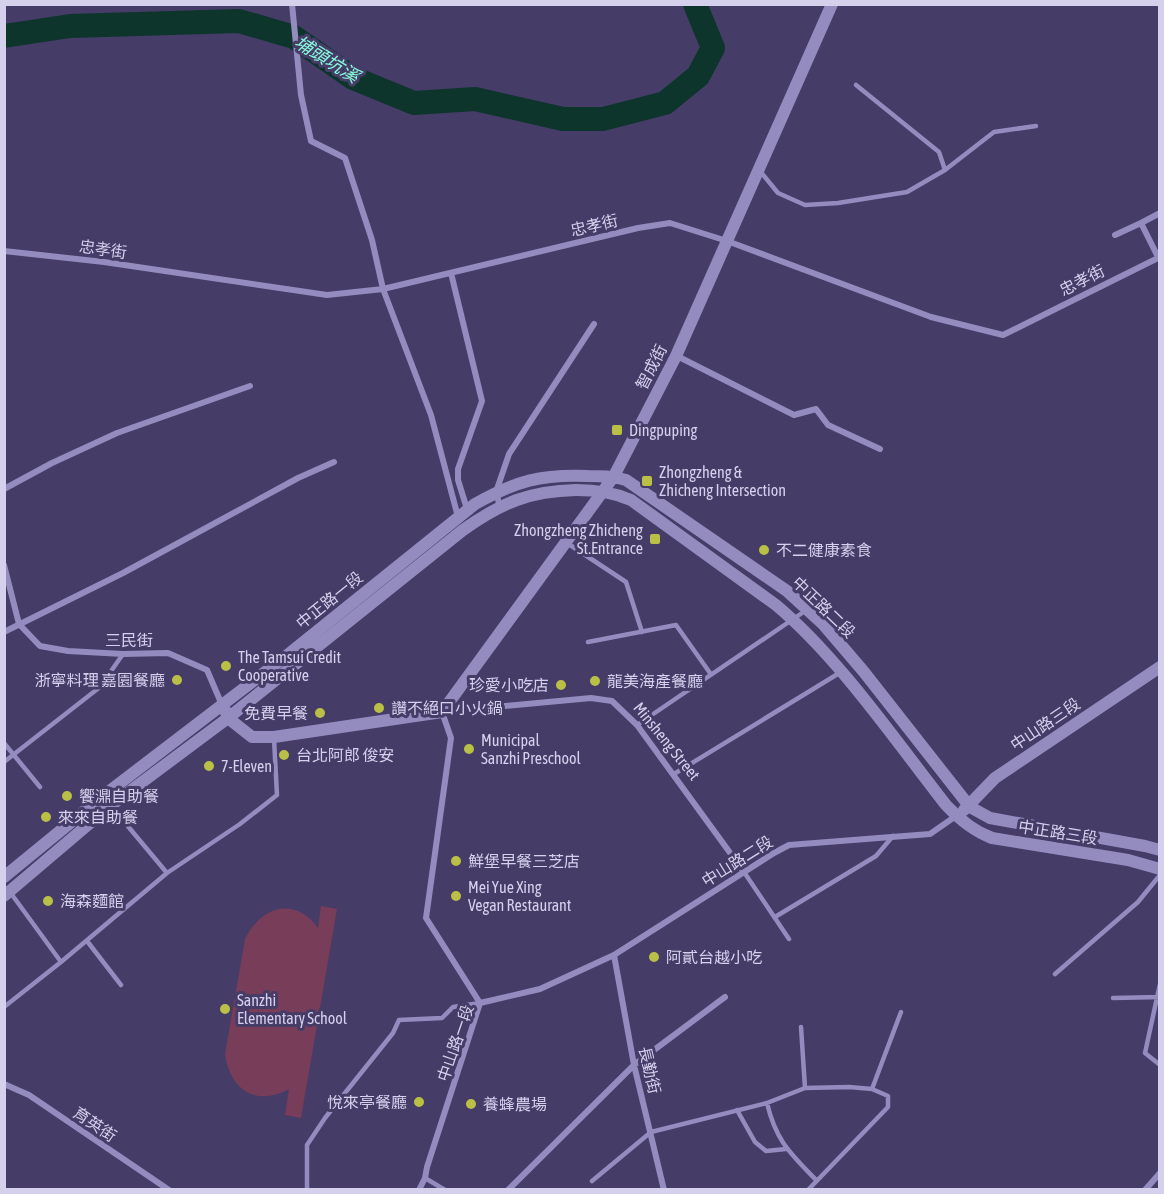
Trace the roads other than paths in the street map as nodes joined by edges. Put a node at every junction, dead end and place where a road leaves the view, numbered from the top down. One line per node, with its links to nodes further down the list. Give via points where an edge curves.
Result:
1 (291, 4): 14 (street, via 301,95 311,141 345,158 372,240)
2 (832, 4): 5 (main road, 智成街)
3 (856, 85): 6 (lane, via 939,152)
4 (1036, 126): 6 (lane, via 994,132)
5 (759, 169): 6 (lane, via 778,193 805,205 907,192); 10 (main road, 智成街)
6 (945, 170)
7 (1160, 213): 8 (street)
8 (1141, 223): 9 (street); 12 (street)
9 (1115, 235)
10 (727, 240): 12 (street, 忠孝街, via 931,317 1003,335); 13 (street, 忠孝街, via 670,223); 16 (main road, 智成街)
11 (4, 251): 14 (street, 忠孝街, via 327,295)
12 (1159, 257)
13 (451, 273): 14 (street, 忠孝街); 25 (street, via 482,401 458,469)
14 (383, 289): 25 (street)
15 (594, 324): 22 (street, via 509,454)
16 (676, 356): 18 (street, via 794,415 816,409 828,425); 20 (main road, 智成街)
17 (250, 386): 21 (street, via 117,433)
18 (880, 449)
19 (334, 462): 30 (street)
20 (614, 477): 22 (main road, 中正路一段, via 549,476); 23 (main road, 智成街); 28 (main road, 中正路二段, via 645,492 787,591)
21 (4, 489)
22 (496, 492): 24 (street); 25 (main road, 中正路一段)
23 (604, 492): 24 (main road, 中正路一段, via 546,492); 26 (main road, 智成街); 29 (main road, 中正路二段, via 631,500)
24 (500, 507): 40 (main road, 中正路一段, via 463,530)
25 (463, 513): 38 (main road, 中正路一段)
26 (567, 542): 32 (lane, via 627,582); 39 (main road, 智成街)
27 (4, 565): 30 (street)
28 (807, 610): 29 (lane); 49 (main road, 中正路二段, via 864,672)
29 (793, 620): 36 (main road, 中正路二段); 37 (lane)
30 (20, 624): 31 (street); 34 (street, 三民街, via 40,646)
31 (4, 632)
32 (642, 632): 33 (lane); 37 (lane, via 676,625)
33 (588, 642)
34 (123, 654): 38 (street, 三民街, via 168,653 207,670); 44 (lane, via 100,687)
35 (1160, 667): 49 (main road, 中山路三段, via 995,778)
36 (841, 672): 46 (lane); 50 (main road, 中正路二段)
37 (710, 673): 41 (lane)
38 (222, 705): 40 (main road, Minsheng Street); 57 (main road, 中正路一段)
39 (442, 712): 41 (street, Minsheng Street, via 591,699 612,701); 42 (main road, Minsheng Street); 70 (street, via 451,738 426,918)
40 (228, 718): 42 (main road, Minsheng Street, via 252,737); 48 (main road, 中正路一段)
41 (637, 725): 46 (street, Minsheng Street)
42 (274, 737): 55 (lane, via 277,795)
43 (4, 743): 44 (lane)
44 (14, 754): 45 (lane); 47 (lane)
45 (4, 762)
46 (674, 774): 54 (street, Minsheng Street)
47 (40, 787)
48 (110, 806): 55 (lane); 58 (main road, 中正路一段)
49 (970, 807): 50 (main road, 中山路三段); 52 (main road, 中正路三段, via 990,818)
50 (956, 816): 51 (street, 中山路二段, via 930,834); 53 (main road, 中正路三段, via 992,838 1128,860)
51 (893, 836): 54 (street, 中山路二段, via 789,845); 59 (lane, via 876,856)
52 (1160, 850)
53 (1160, 869)
54 (744, 872): 59 (lane); 62 (street, 中山路二段)
55 (167, 873): 61 (lane)
56 (1160, 875): 64 (lane, via 1138,902)
57 (4, 877)
58 (7, 894): 63 (lane)
59 (774, 917): 60 (lane)
60 (789, 939)
61 (87, 941): 63 (lane); 66 (lane)
62 (614, 955): 70 (street, 中山路一段, via 540,988); 74 (street, 長勤街)
63 (62, 963): 71 (lane)
64 (1055, 974)
65 (1160, 984): 68 (lane)
66 (121, 985)
67 (725, 997): 74 (street)
68 (1158, 997): 69 (lane); 75 (lane, via 1145,1053)
69 (1113, 998)
70 (480, 1003): 84 (street, 中山路一段); 88 (lane, via 453,1007 442,1018 399,1020 308,1145)
71 (4, 1007)
72 (900, 1012): 78 (lane)
73 (801, 1027): 77 (lane)
74 (634, 1065): 81 (street, 長勤街); 91 (street)
75 (1160, 1065)
76 (4, 1084): 87 (street, 育英街, via 29,1095)
77 (805, 1088): 78 (lane); 79 (lane)
78 (872, 1089): 85 (lane, via 888,1096 888,1107)
79 (767, 1103): 80 (lane); 82 (lane, via 772,1125)
80 (737, 1110): 81 (lane); 82 (lane, via 755,1142 766,1151)
81 (651, 1132): 86 (lane); 92 (street, 長勤街)
82 (786, 1149): 85 (lane)
83 (1160, 1173): 94 (street)
84 (425, 1178): 89 (street, 中山路一段); 90 (lane)
85 (816, 1180): 93 (lane)
86 (592, 1181)
87 (169, 1190)
88 (307, 1190)
89 (419, 1190)
90 (445, 1190)
91 (508, 1190)
92 (664, 1190)
93 (808, 1190)
94 (1145, 1190)

